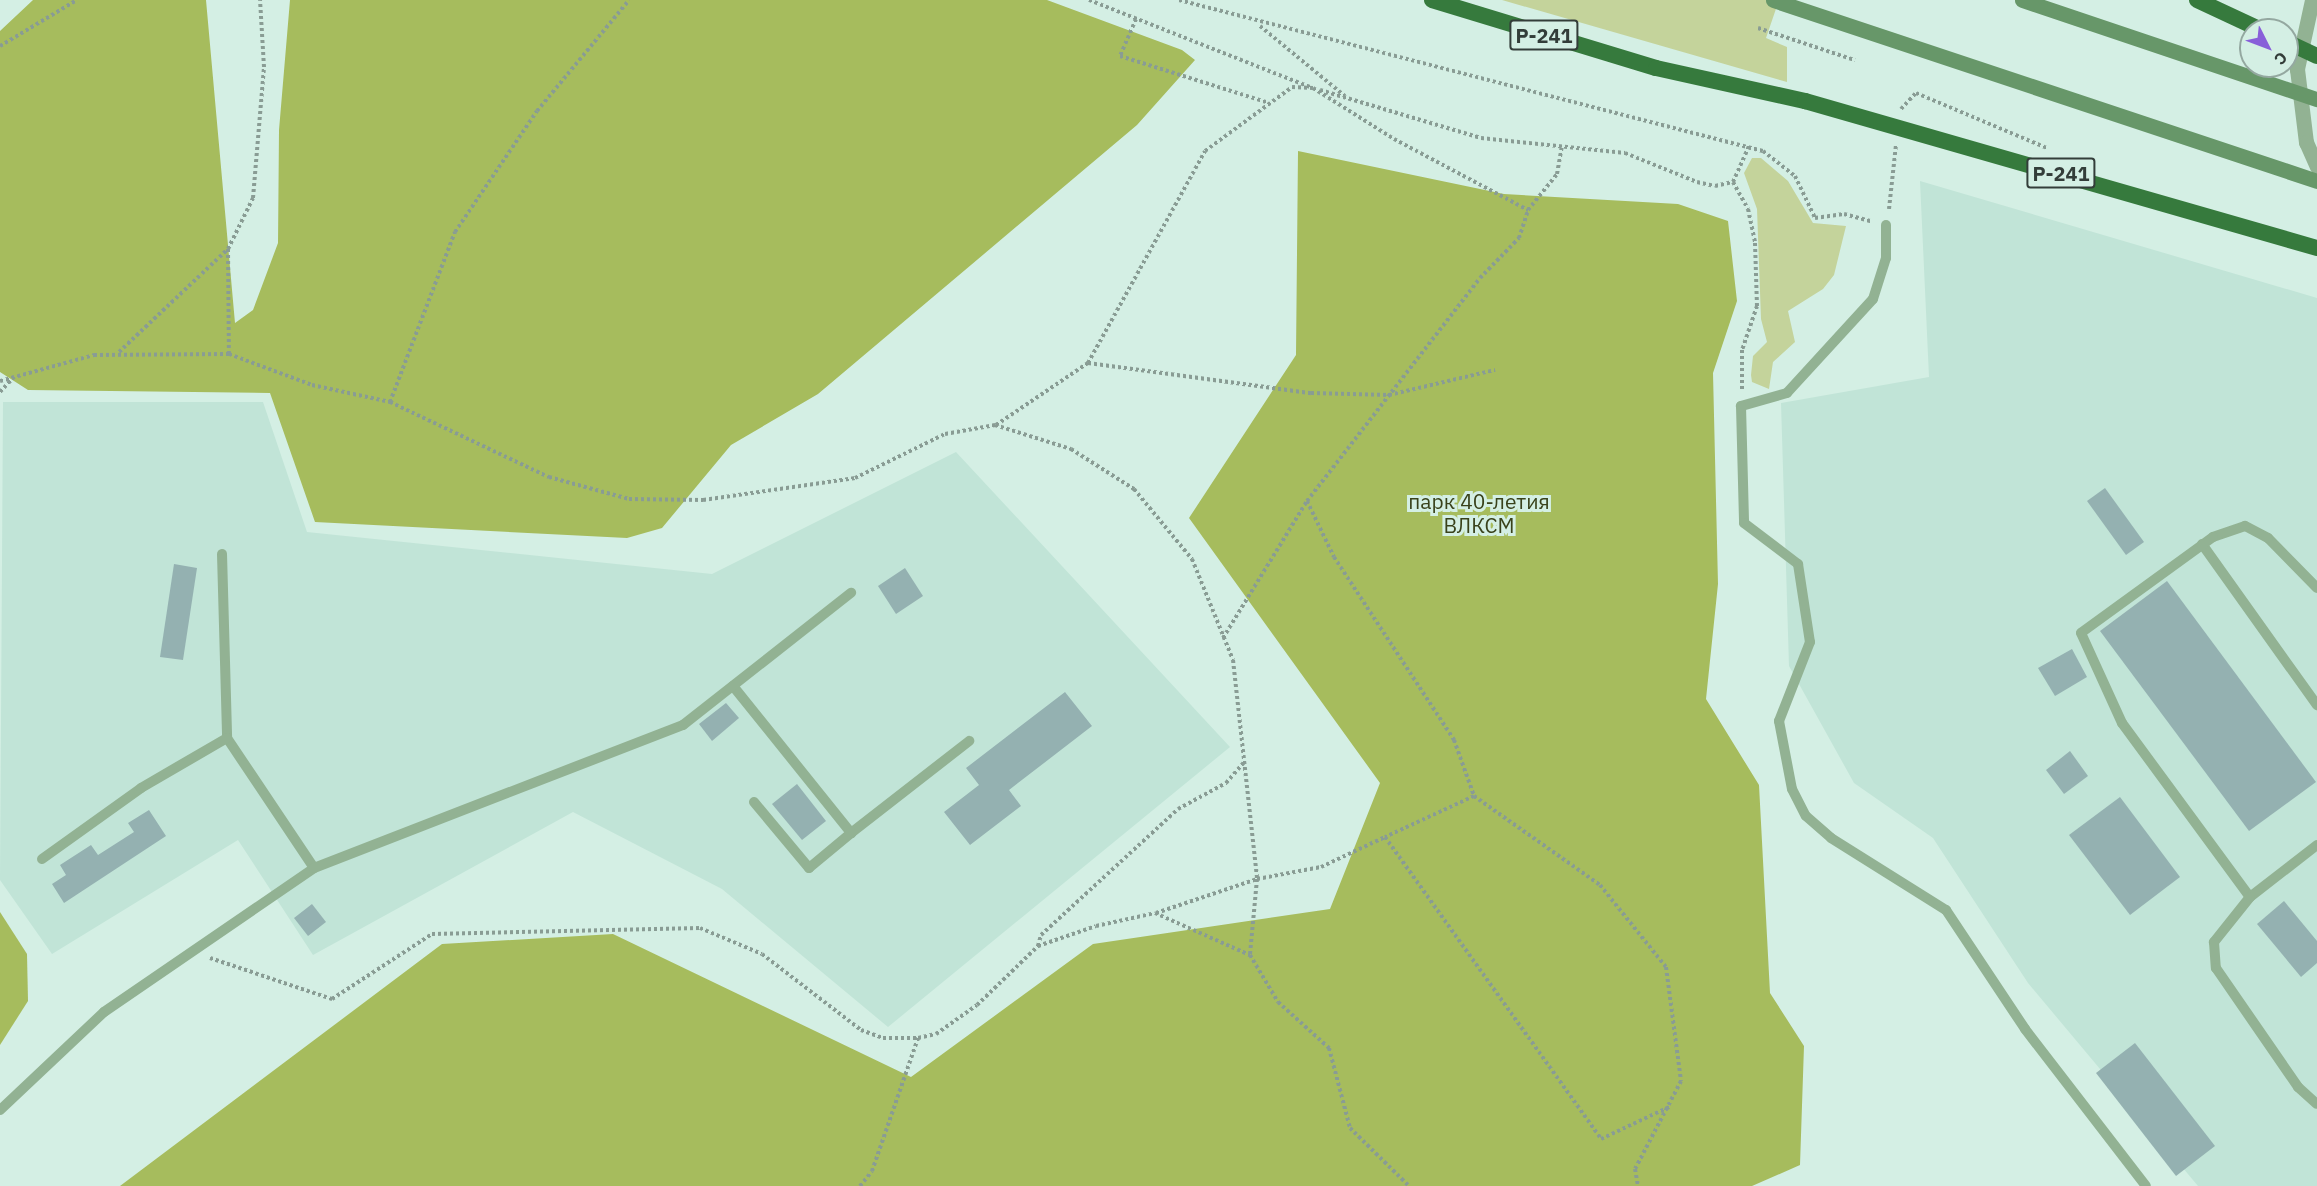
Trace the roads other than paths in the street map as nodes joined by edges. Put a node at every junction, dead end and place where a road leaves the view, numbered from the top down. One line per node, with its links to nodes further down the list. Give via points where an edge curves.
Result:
1 (1432, 0): 14 (highway, Р-241, bridge, via 1656,68 1805,101)
2 (1773, 0): 12 (main road)
3 (2022, 0): 9 (main road, bridge)
4 (2197, 0): 6 (highway)
5 (2312, 0): 10 (street, via 2297,69)
6 (2239, 20)
7 (2299, 48): 8 (highway, bridge)
8 (2317, 56)
9 (2317, 100): 10 (lane)
10 (2300, 107): 11 (street)
11 (2317, 167)
12 (2317, 181)
13 (1886, 225): 31 (lane, via 1886,258 1873,299 1787,393 1741,406 1744,523 1797,564 1809,642 1779,721 1792,789 1806,816 1831,838 1946,910 2025,1029)
14 (2317, 248)
15 (2202, 544): 17 (lane, via 2245,526 2268,538); 20 (lane); 28 (lane, via 2081,633 2122,723)
16 (222, 554): 21 (lane)
17 (2317, 588)
18 (851, 593): 19 (lane)
19 (733, 686): 24 (lane); 27 (lane, via 683,725)
20 (2317, 705)
21 (227, 738): 26 (lane, via 141,788); 27 (lane)
22 (969, 741): 24 (lane)
23 (754, 802): 24 (lane, via 809,868)
24 (851, 833)
25 (2317, 845): 28 (lane)
26 (42, 859)
27 (314, 868): 30 (lane, via 104,1012)
28 (2250, 897): 29 (lane, via 2214,942 2216,968 2298,1087)
29 (2317, 1104)
30 (0, 1110)
31 (2146, 1186)

